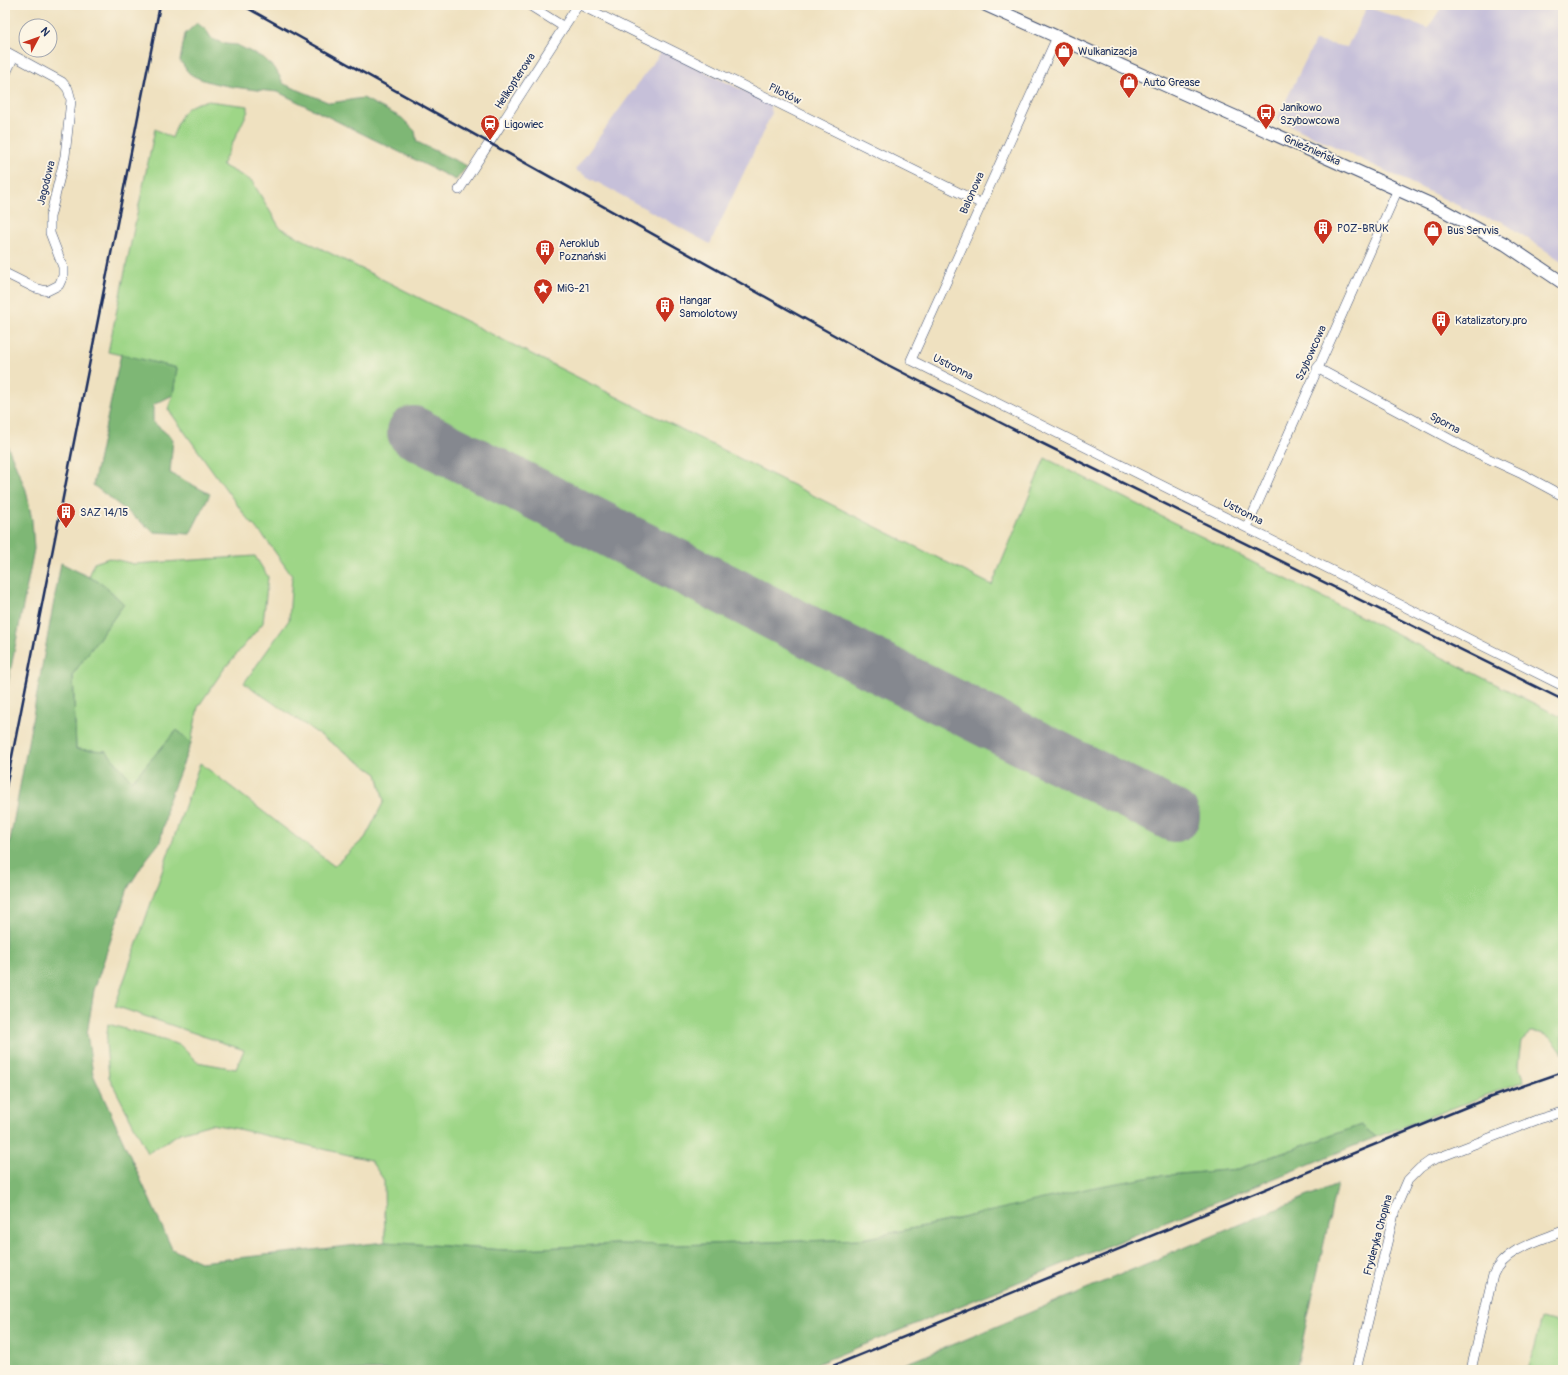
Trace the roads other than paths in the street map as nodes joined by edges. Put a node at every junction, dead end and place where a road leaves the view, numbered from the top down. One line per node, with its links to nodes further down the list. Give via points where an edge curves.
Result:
1 (529, 5): 4 (street)
2 (579, 5): 4 (street, Helikopterowa); 11 (street, Pilotów)
3 (986, 5): 5 (main road, Gnieźnieńska)
4 (564, 27): 10 (street, Helikopterowa)
5 (1057, 37): 9 (main road, Gnieźnieńska); 11 (street, Balonowa)
6 (5, 51): 7 (street, Jagodowa)
7 (14, 56): 8 (street); 12 (street, Jagodowa, via 62,82 68,89 71,100 65,156 50,217 50,233 63,267 63,276 59,285 47,291)
8 (5, 75)
9 (1398, 188): 13 (main road, Gnieźnieńska, via 1473,225); 15 (street, Szybowcowa)
10 (460, 190)
11 (980, 203): 14 (street, Balonowa)
12 (5, 273)
13 (1562, 281)
14 (911, 360): 17 (street, Ustronna)
15 (1317, 368): 16 (street, Sporna, via 1472,451); 17 (street, Szybowcowa)
16 (1563, 496)
17 (1247, 528): 18 (street, Ustronna)
18 (1563, 686)
19 (1563, 1112): 21 (street, Fryderyka Chopina, via 1430,1161 1408,1180 1394,1210)
20 (1563, 1231): 22 (street, via 1533,1242 1497,1265)
21 (1356, 1370)
22 (1471, 1370)

